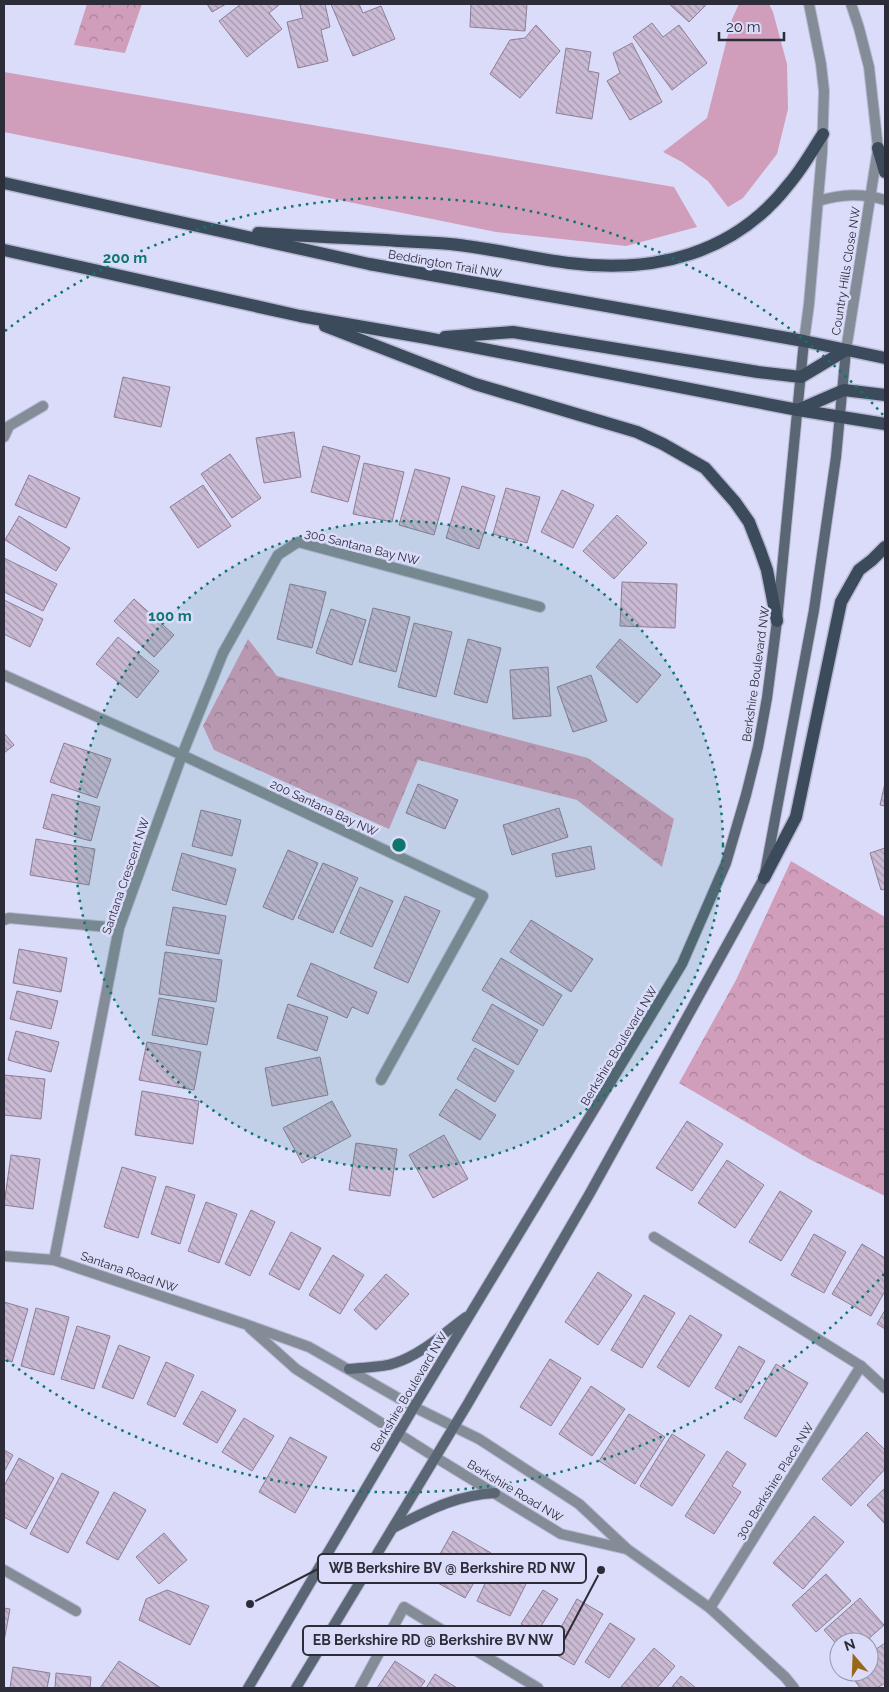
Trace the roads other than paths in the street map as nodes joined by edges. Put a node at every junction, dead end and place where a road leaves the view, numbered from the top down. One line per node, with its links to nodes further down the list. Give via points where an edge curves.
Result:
1 (809, 4): 3 (street, via 824,91)
2 (851, 4): 4 (street, Country Hills Close NW, via 869,67)
3 (823, 134): 8 (street); 10 (main road, via 789,185 745,228 710,248 659,262 601,266 450,244)
4 (878, 148): 5 (main road); 7 (street, Country Hills Close NW)
5 (885, 172)
6 (4, 183): 10 (main road, Beddington Trail NW)
7 (870, 196): 8 (street, Country Hills Close NW, via 856,194); 9 (street, Country Hills Close NW); 15 (street, Country Hills Close NW)
8 (818, 200): 14 (street)
9 (885, 200)
10 (220, 231): 14 (main road, Beddington Trail NW, via 369,264)
11 (4, 250): 12 (main road)
12 (300, 316): 13 (main road); 27 (main road, via 475,384 637,432 705,468 749,522 767,570)
13 (427, 338): 17 (main road, via 513,332); 21 (main road)
14 (804, 341): 15 (main road, Beddington Trail NW); 17 (main road, Berkshire Boulevard NW)
15 (846, 350): 16 (main road, Beddington Trail NW); 17 (main road); 18 (main road)
16 (885, 358)
17 (801, 377): 21 (main road, Berkshire Boulevard NW)
18 (844, 390): 19 (main road); 21 (main road); 22 (main road)
19 (885, 395)
20 (43, 406): 24 (street, via 9,426)
21 (798, 410): 22 (main road); 27 (main road, Berkshire Boulevard NW)
22 (841, 416): 23 (main road); 30 (main road, via 814,610)
23 (885, 424)
24 (4, 437)
25 (885, 547): 30 (main road, via 859,570 841,602 796,818)
26 (540, 606): 29 (street, 300 Santana Bay NW, via 298,542 278,554 224,653)
27 (777, 621): 37 (main road, Berkshire Boulevard NW, via 767,698 746,795 726,863 682,964)
28 (4, 675): 29 (street)
29 (182, 755): 32 (street, Santana Crescent NW); 33 (street, 200 Santana Bay NW, via 483,896)
30 (764, 878): 43 (main road, via 590,1193)
31 (4, 920): 32 (street)
32 (119, 928): 36 (street, Santana Crescent NW)
33 (381, 1080)
34 (654, 1238): 39 (street)
35 (4, 1256): 36 (street, Santana Road NW)
36 (54, 1260): 38 (street, Santana Road NW)
37 (471, 1313): 40 (main road, via 426,1347 396,1363); 42 (main road, Berkshire Boulevard NW)
38 (245, 1324): 40 (street, Santana Road NW, via 309,1347); 44 (street, Santana Road NW, via 296,1370)
39 (861, 1366): 41 (street); 50 (street, 300 Berkshire Place NW)
40 (349, 1369): 42 (street, Santana Road NW)
41 (885, 1388)
42 (414, 1407): 43 (street, Berkshire Road NW); 44 (main road, Berkshire Boulevard NW)
43 (454, 1426): 45 (main road); 48 (street, Berkshire Road NW, via 578,1504)
44 (399, 1435): 45 (street, Berkshire Road NW); 52 (main road, Berkshire Boulevard NW)
45 (435, 1457): 46 (street, Berkshire Road NW); 47 (main road)
46 (495, 1493): 47 (main road, via 476,1494 441,1504); 48 (street, Berkshire Road NW, via 561,1534)
47 (392, 1528): 53 (main road)
48 (627, 1549): 50 (street, Berkshire Road NW)
49 (4, 1570): 51 (street)
50 (710, 1608): 56 (street, Berkshire Road NW)
51 (76, 1610)
52 (248, 1688)
53 (296, 1688)
54 (360, 1688): 55 (street, via 404,1607)
55 (538, 1688)
56 (794, 1688)

